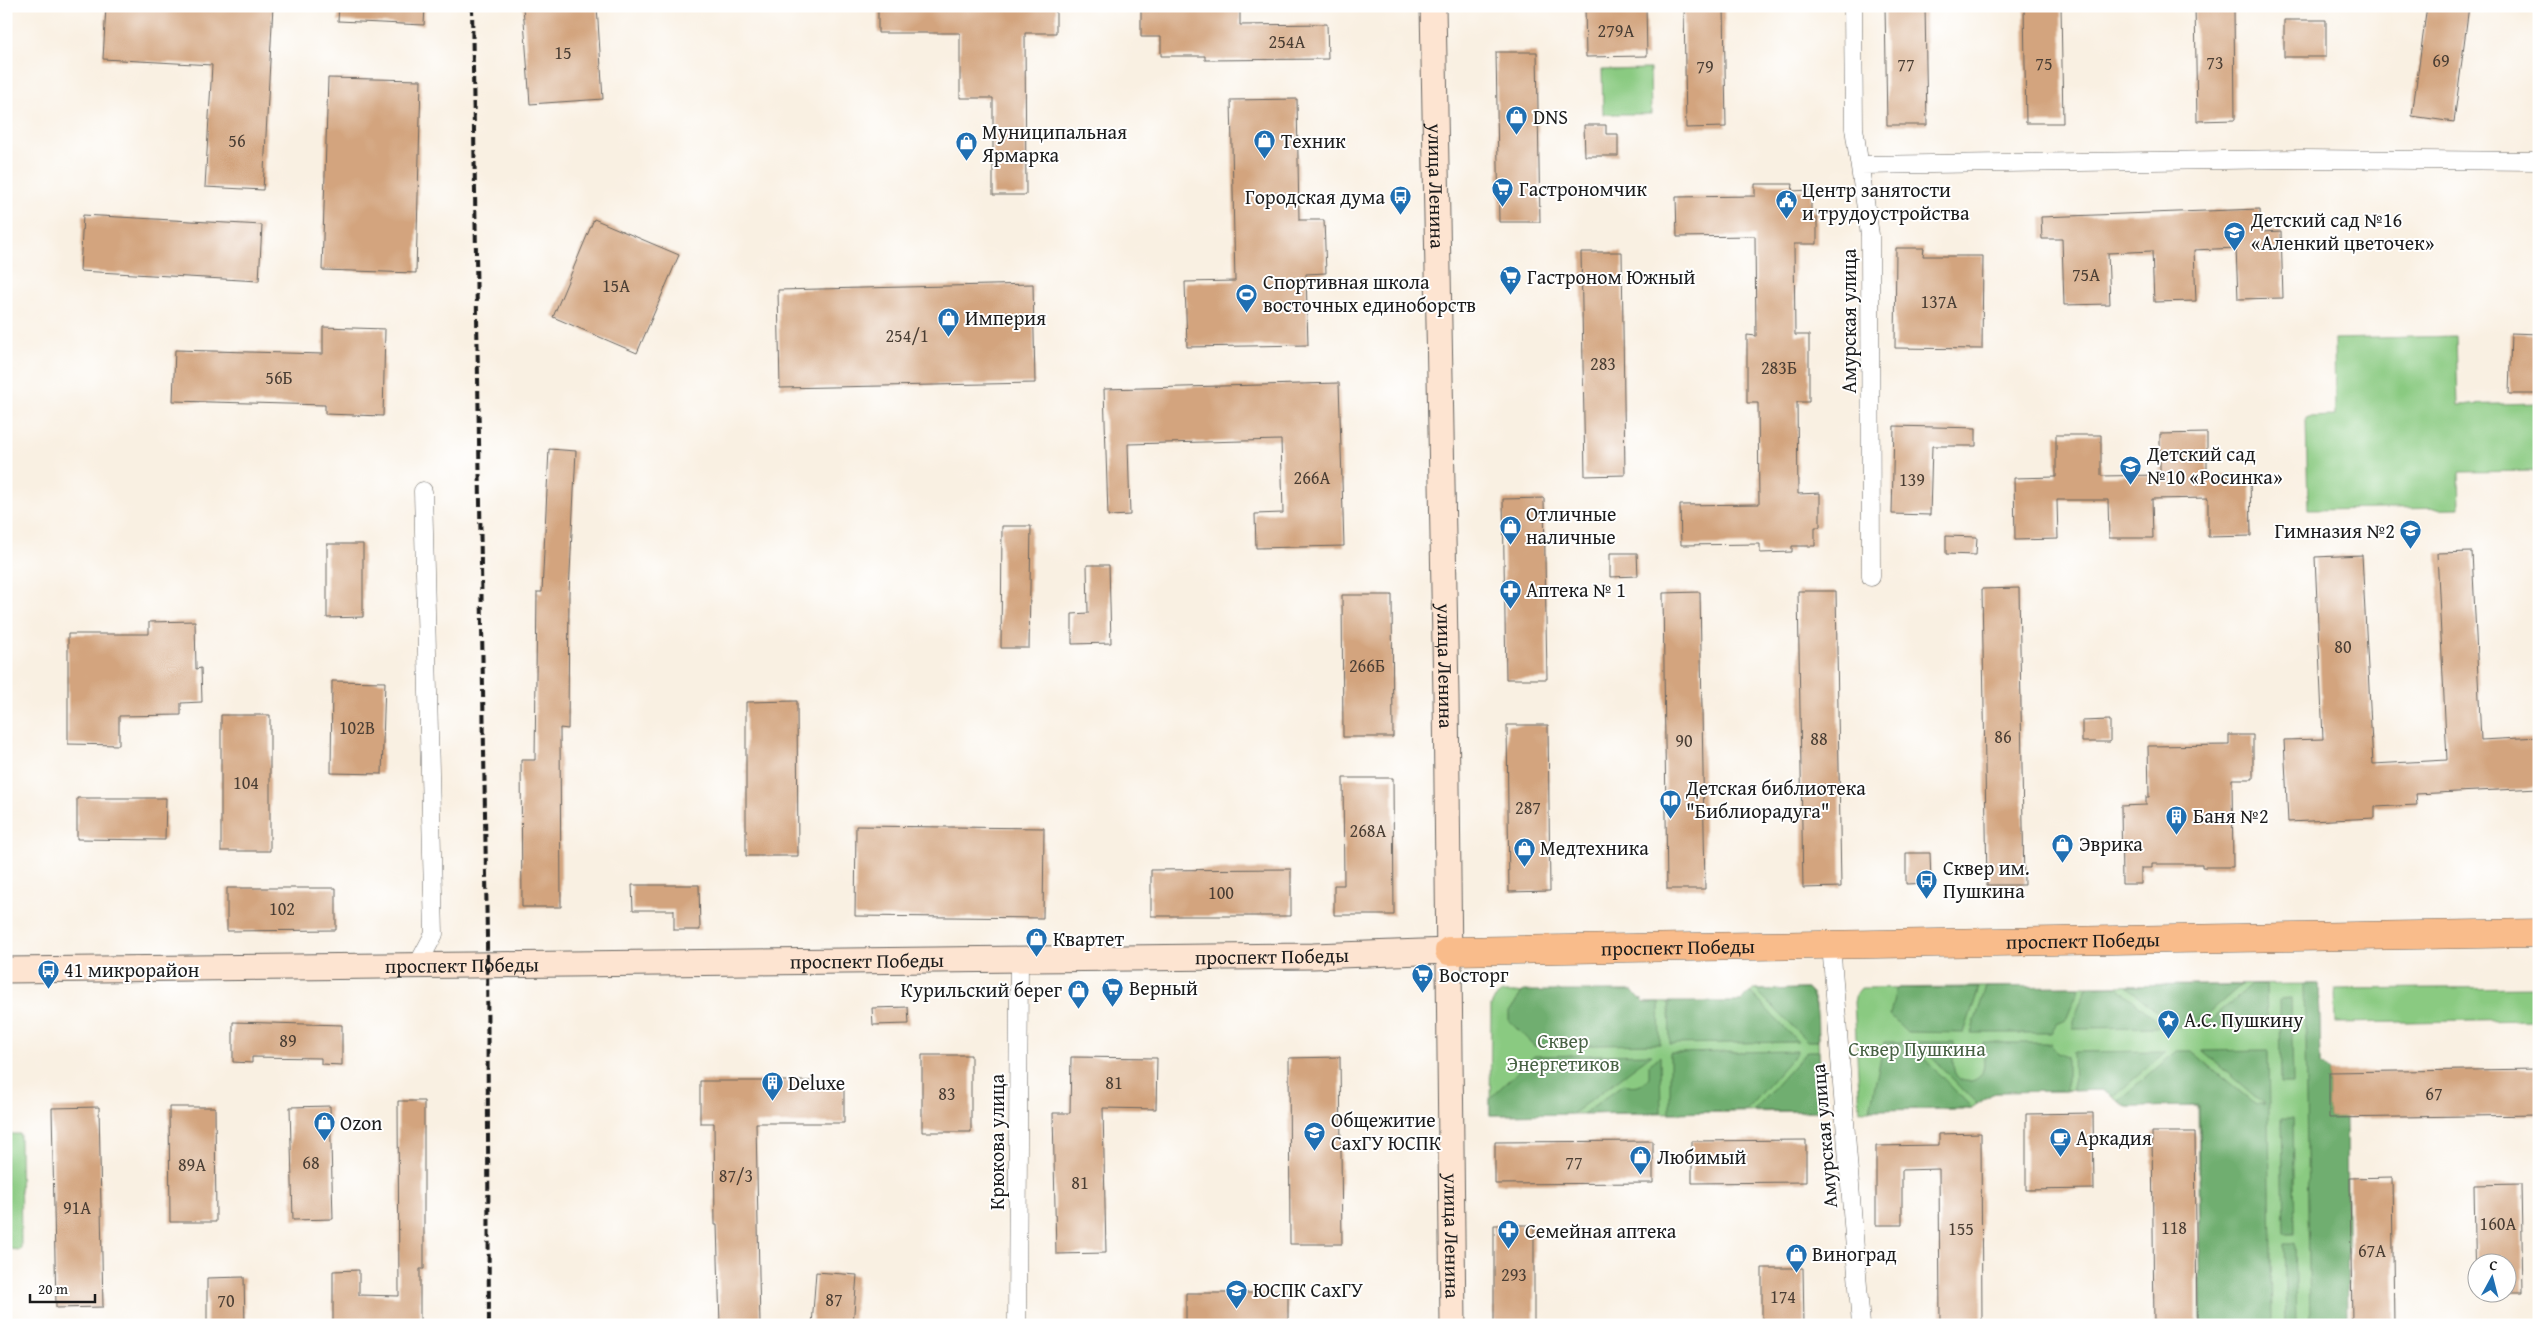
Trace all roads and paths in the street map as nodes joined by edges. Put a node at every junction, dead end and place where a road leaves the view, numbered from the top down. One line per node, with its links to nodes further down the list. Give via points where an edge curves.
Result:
1 (1433, 6): 9 (main road, улица Ленина)
2 (1853, 6): 4 (street, Амурская улица, via 1854,128)
3 (2539, 160): 4 (street, via 2300,159)
4 (1860, 165): 6 (street, Амурская улица, via 1870,236)
5 (422, 491): 11 (street, via 434,934)
6 (1871, 577)
7 (2539, 932): 8 (main road, проспект Победы)
8 (1830, 944): 9 (main road, проспект Победы); 15 (street, Амурская улица)
9 (1449, 951): 10 (main road, проспект Победы); 14 (main road, улица Ленина)
10 (1019, 959): 11 (main road, проспект Победы); 13 (street, Крюкова улица)
11 (417, 966): 12 (main road, проспект Победы)
12 (6, 970)
13 (1017, 1325)
14 (1453, 1325)
15 (1862, 1325)

